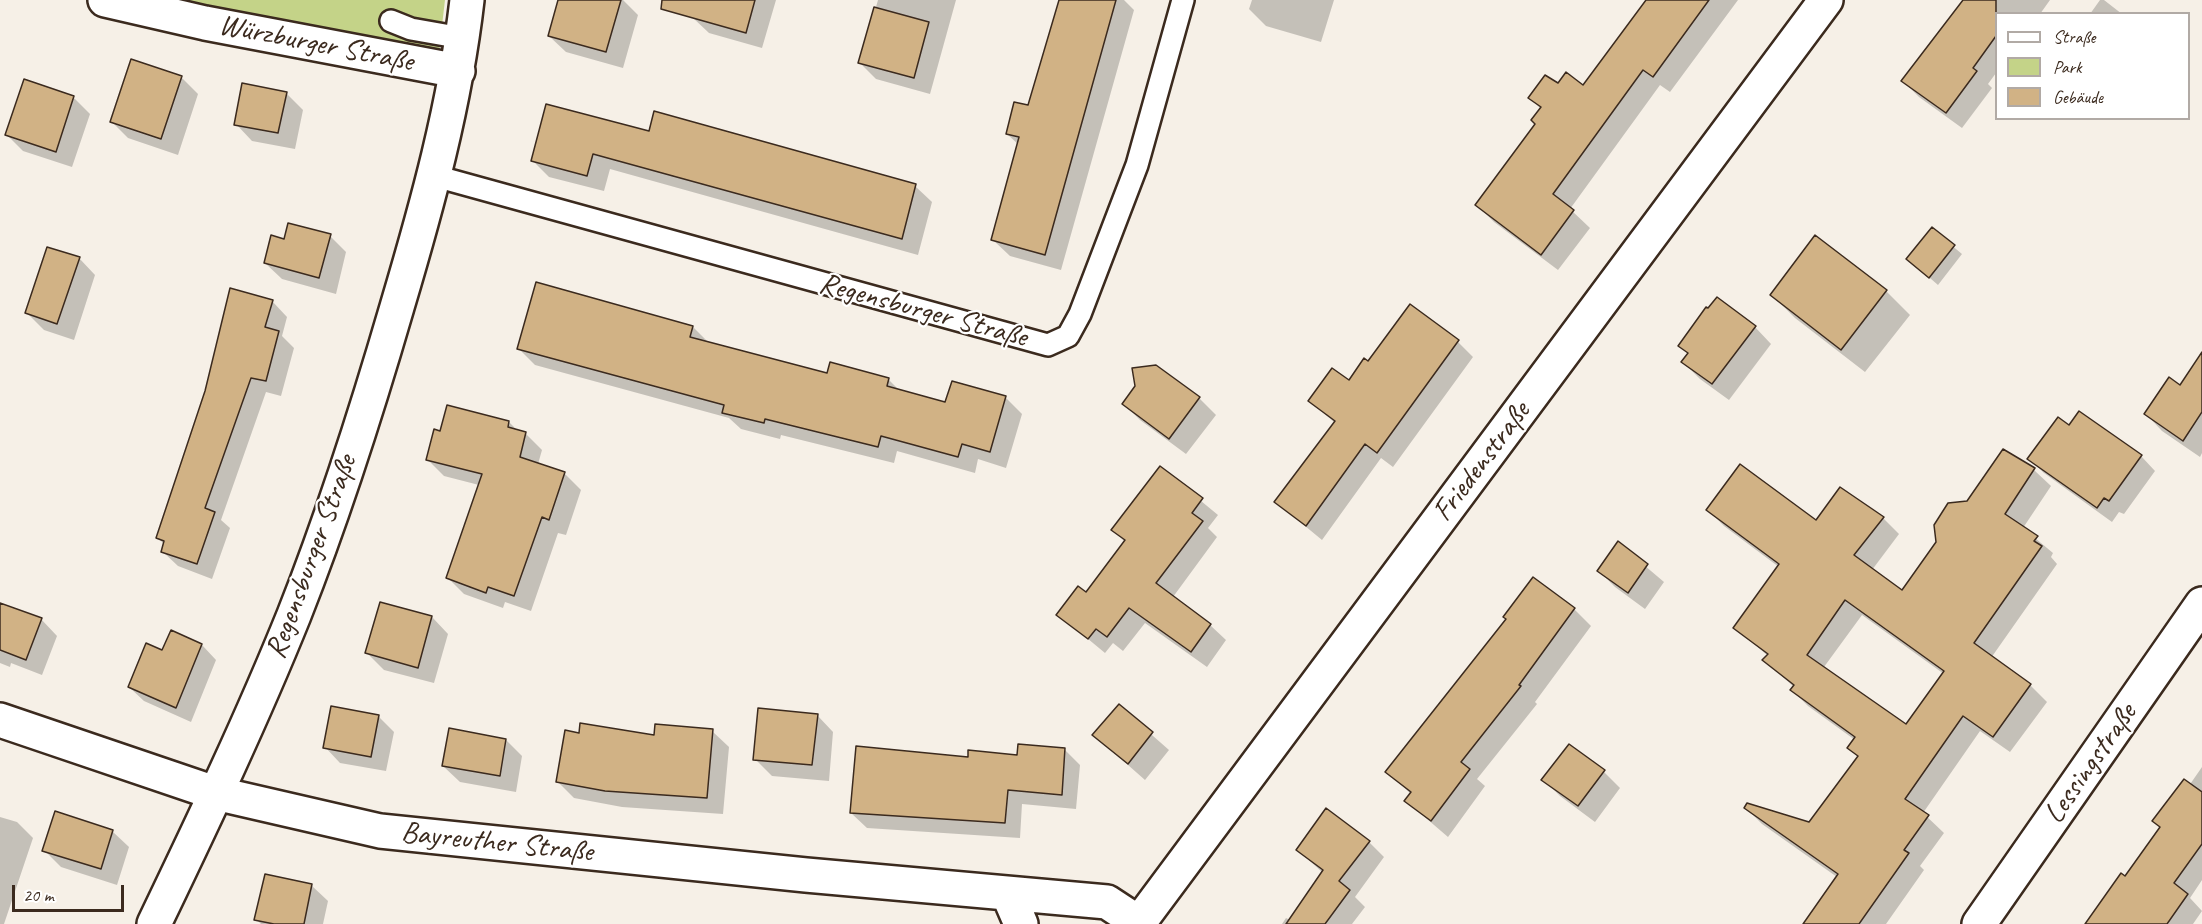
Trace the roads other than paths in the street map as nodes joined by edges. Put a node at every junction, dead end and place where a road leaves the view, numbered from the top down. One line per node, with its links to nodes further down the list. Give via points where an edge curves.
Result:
1 (105, 0): 7 (street, Würzburger Straße)
2 (467, 0): 6 (street, Regensburger Straße)
3 (1183, 0): 8 (lane, Regensburger Straße, via 1137,165 1080,314 1068,336 1048,345)
4 (1826, 0): 15 (street, Friedenstraße)
5 (391, 21): 6 (lane, via 411,29)
6 (462, 38): 7 (street, Regensburger Straße)
7 (458, 71): 8 (street, Regensburger Straße)
8 (435, 176): 11 (street, Regensburger Straße, via 388,340 318,550 265,686)
9 (2202, 604): 16 (street, Lessingstraße)
10 (0, 720): 11 (street, Bayreuther Straße)
11 (216, 793): 12 (street, Bayreuther Straße, via 380,831); 13 (street, Regensburger Straße)
12 (1008, 894): 14 (street); 15 (street, Bayreuther Straße, via 1107,902)
13 (154, 924)
14 (1022, 924)
15 (1138, 924)
16 (1979, 924)

